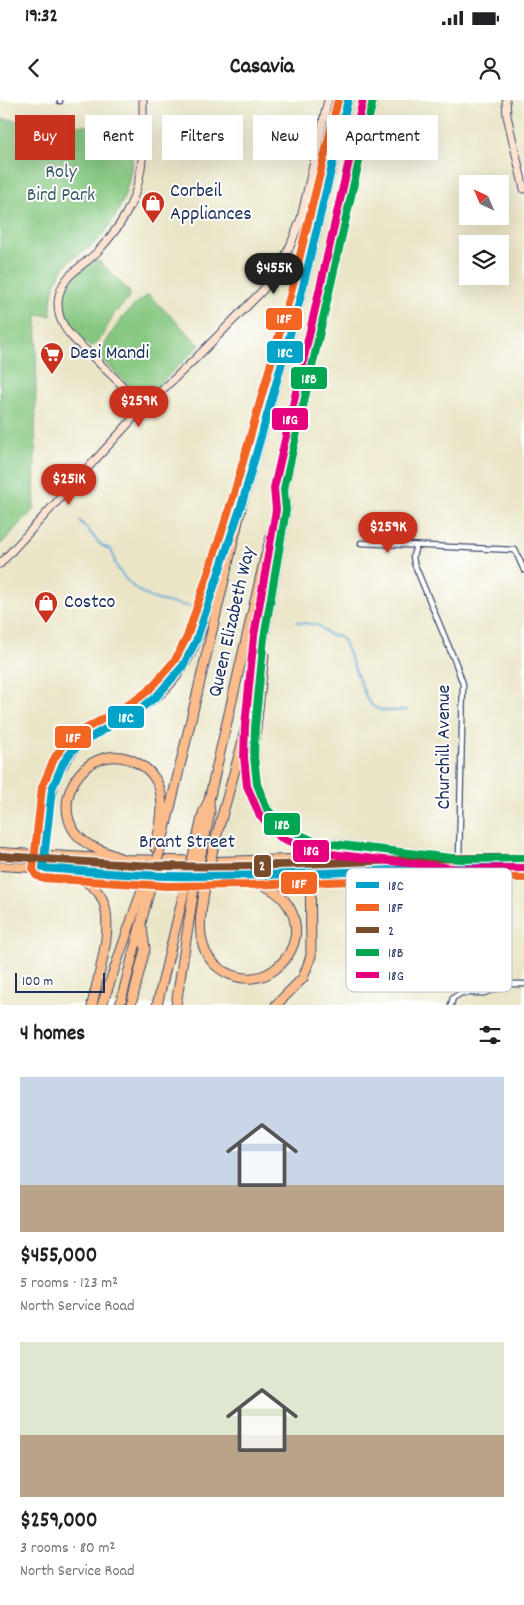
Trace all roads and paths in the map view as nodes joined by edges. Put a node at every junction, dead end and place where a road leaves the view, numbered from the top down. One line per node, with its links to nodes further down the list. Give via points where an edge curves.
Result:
1 (143, 100): 9 (street, via 142,160 132,202 112,235 65,280 58,297 58,310 66,330)
2 (348, 100): 11 (highway, Queen Elizabeth Way, via 300,299)
3 (373, 100): 10 (highway, Queen Elizabeth Way)
4 (506, 100): 6 (street)
5 (328, 101): 9 (street, via 301,218 280,266 264,290)
6 (515, 154): 7 (street); 8 (street)
7 (524, 154)
8 (524, 189)
9 (145, 408): 14 (street)
10 (284, 489): 16 (highway, via 286,510); 34 (highway, Queen Elizabeth Way, bridge, via 209,800 203,813)
11 (243, 500): 17 (highway, Queen Elizabeth Way); 19 (highway, via 196,641 183,666 156,698 86,740 63,763 52,789)
12 (361, 543): 13 (street)
13 (416, 546): 15 (street, via 515,550); 24 (street, Churchill Avenue, via 414,563 462,684)
14 (0, 564)
15 (524, 570)
16 (264, 638): 20 (highway, via 254,765 256,785 269,812 291,832 316,842); 32 (highway, bridge, via 242,744 213,849 201,912 201,933 210,959 229,974 240,978 258,977 274,970 294,945 296,930 290,908 280,895 268,888 252,881)
17 (158, 845): 23 (highway, via 162,810 158,783 131,759 117,757 91,763 73,780 67,798 72,827 91,846); 33 (highway, Queen Elizabeth Way, bridge)
18 (0, 852): 19 (main road, Brant Street)
19 (44, 854): 23 (main road, Brant Street); 26 (highway)
20 (431, 856): 21 (main road, Brant Street); 24 (main road, Brant Street)
21 (310, 858): 23 (main road, Brant Street, via 218,861); 31 (highway)
22 (524, 858): 24 (main road, Brant Street)
23 (123, 859)
24 (459, 863): 27 (main road, Brant Street); 28 (main road, Brant Street)
25 (0, 866): 26 (main road, Brant Street)
26 (43, 868): 29 (main road, Brant Street)
27 (377, 868)
28 (524, 868)
29 (57, 869): 32 (main road, Brant Street, via 159,876); 37 (highway, via 80,878 100,894 106,913 106,935)
30 (346, 870): 31 (main road, Brant Street)
31 (311, 872): 32 (main road, Brant Street); 43 (highway, via 311,956 303,978)
32 (221, 876)
33 (147, 888): 35 (highway, Queen Elizabeth Way); 38 (highway)
34 (189, 888): 41 (highway, Queen Elizabeth Way); 42 (highway)
35 (142, 922): 39 (highway); 40 (highway, Queen Elizabeth Way, via 145,949)
36 (489, 992): 44 (street, via 461,993 453,998)
37 (92, 1005)
38 (102, 1005)
39 (120, 1005)
40 (131, 1005)
41 (157, 1005)
42 (176, 1005)
43 (276, 1005)
44 (451, 1005)

